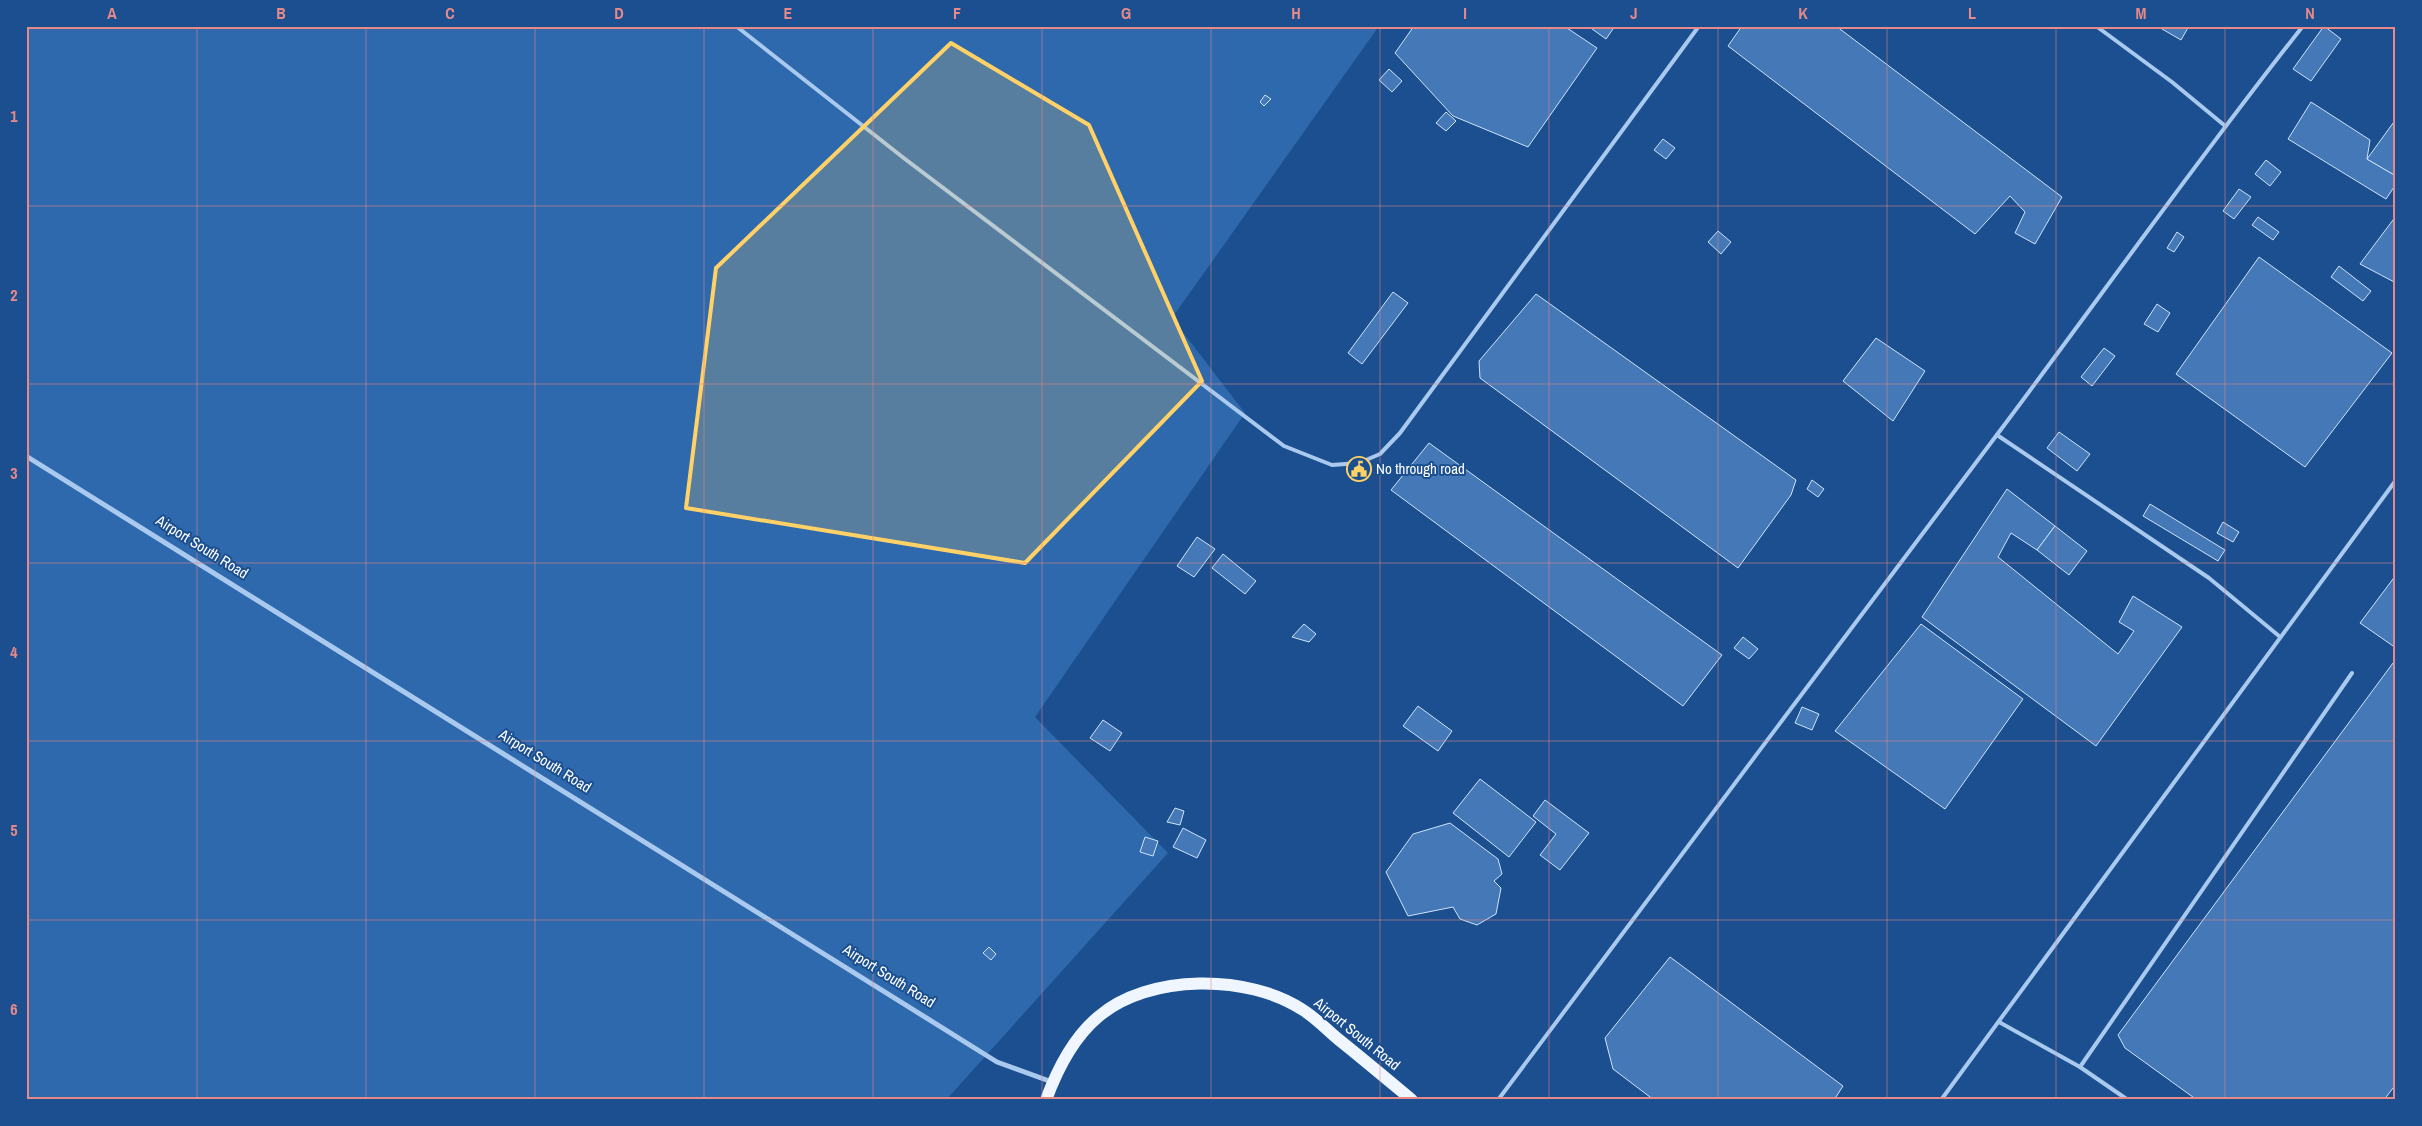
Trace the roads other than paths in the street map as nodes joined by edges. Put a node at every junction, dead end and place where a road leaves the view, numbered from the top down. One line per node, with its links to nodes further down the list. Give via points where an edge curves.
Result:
1 (736, 26): 2 (lane, via 905,159 1284,446 1332,465 1359,463 1380,454 1400,433)
2 (1699, 26)
3 (2096, 26): 5 (lane)
4 (2304, 26): 5 (lane)
5 (2224, 125): 6 (lane)
6 (1997, 435): 9 (lane, via 2209,578); 16 (lane)
7 (26, 456): 13 (street, Airport South Road, via 997,1062)
8 (2396, 480): 9 (lane)
9 (2280, 636): 11 (lane)
10 (2352, 673): 12 (lane)
11 (1998, 1022): 12 (lane); 17 (lane)
12 (2080, 1067): 18 (lane)
13 (1052, 1082): 14 (main road, Airport South Road); 15 (main road, Airport South Road, via 1057,1069 1098,1017 1125,1000 1150,990 1193,983 1235,985 1270,995 1302,1010)
14 (1046, 1100)
15 (1412, 1100)
16 (1498, 1100)
17 (1941, 1100)
18 (2128, 1100)

